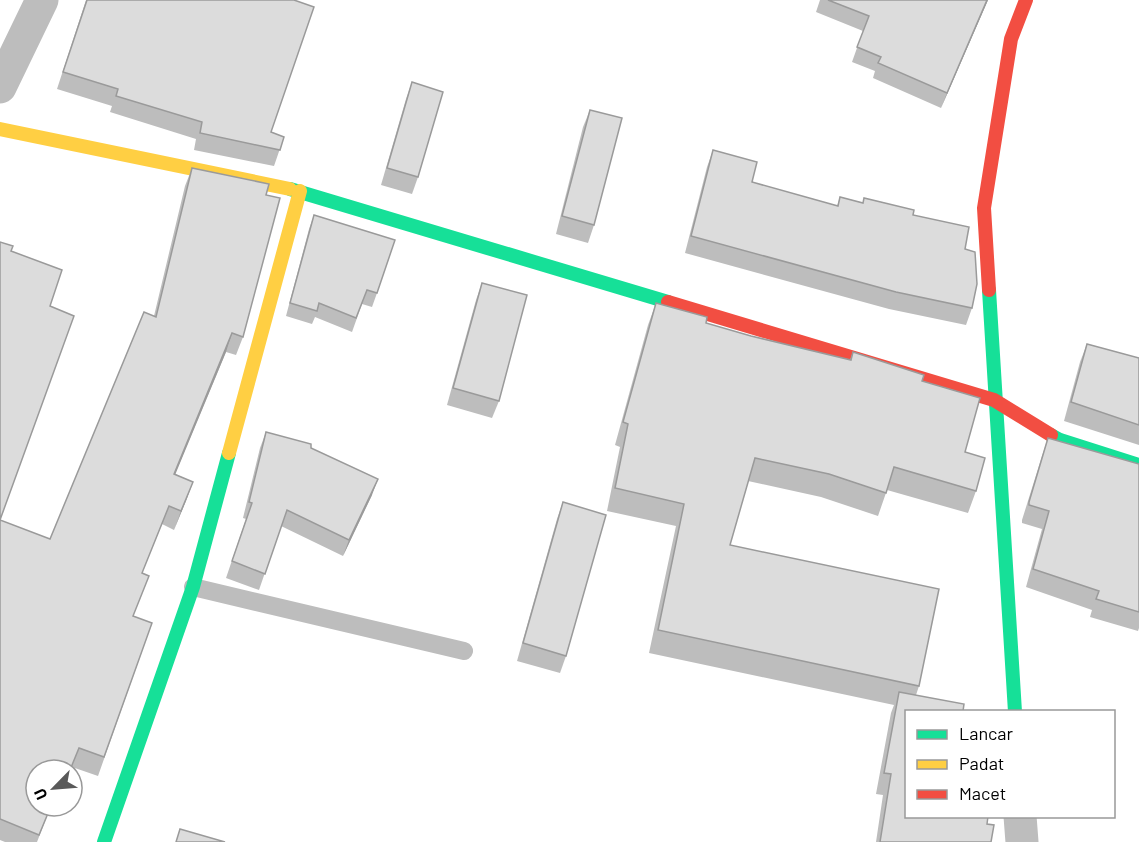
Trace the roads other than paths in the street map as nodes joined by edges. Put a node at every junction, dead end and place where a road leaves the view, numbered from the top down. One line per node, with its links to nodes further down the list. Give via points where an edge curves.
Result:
1 (42, 0): 3 (street)
2 (1026, 0): 6 (street, via 1011,39 984,208)
3 (0, 87)
4 (0, 129): 5 (street)
5 (300, 191): 6 (street); 8 (street)
6 (994, 400): 7 (street, via 1060,440); 10 (street)
7 (1139, 465)
8 (193, 588): 9 (lane); 12 (street)
9 (464, 651)
10 (1015, 710)
11 (1020, 818): 13 (street)
12 (104, 842)
13 (1022, 842)

